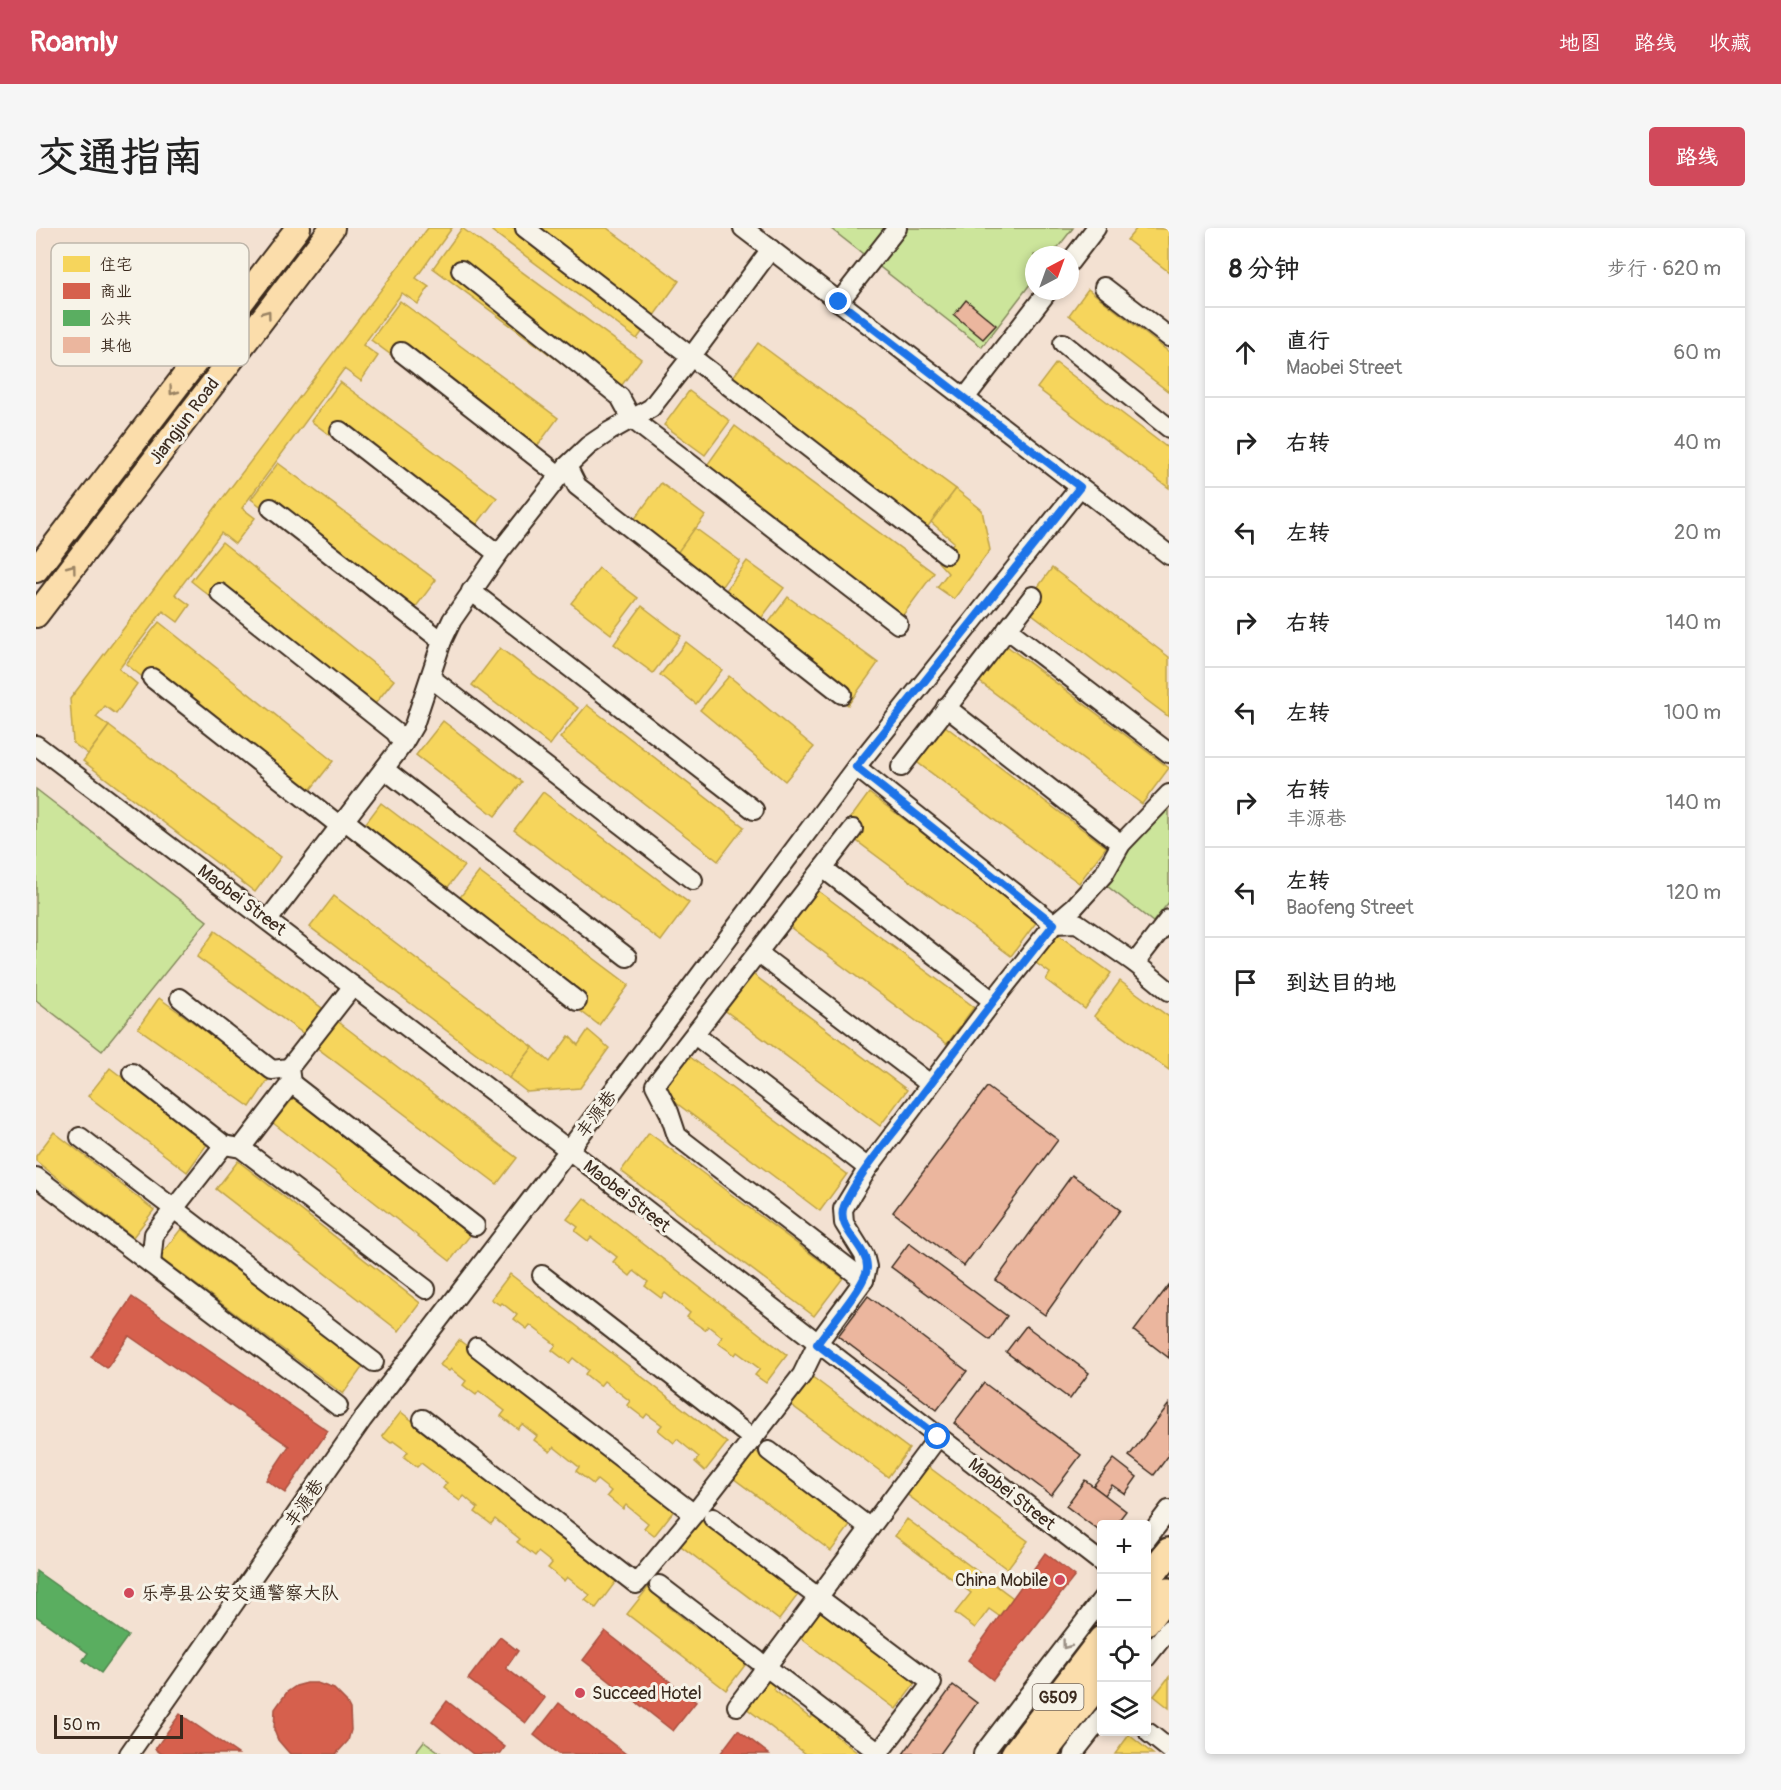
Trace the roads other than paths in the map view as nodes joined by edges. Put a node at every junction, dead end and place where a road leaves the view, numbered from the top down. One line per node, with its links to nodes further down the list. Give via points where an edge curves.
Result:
1 (298, 228): 11 (main road, Jiangjun Road, one-way to 11)
2 (332, 228): 14 (main road, Jiangjun Road, one-way to 2)
3 (525, 228): 18 (street)
4 (743, 228): 7 (street)
5 (897, 228): 13 (street)
6 (1096, 228): 8 (street)
7 (771, 249): 13 (street); 18 (street)
8 (1079, 250)
9 (461, 270): 22 (street, via 620,396)
10 (1104, 287): 15 (street)
11 (249, 292)
12 (1041, 300): 21 (street)
13 (839, 302): 21 (street)
14 (249, 337)
15 (1169, 337)
16 (1063, 343): 23 (street)
17 (401, 352): 25 (street)
18 (691, 357): 22 (street, via 651,408); 29 (street)
19 (192, 366): 31 (main road, Jiangjun Road, one-way to 31)
20 (226, 366): 35 (main road, Jiangjun Road, one-way to 20)
21 (964, 398): 26 (street)
22 (633, 420): 25 (street, via 588,446); 36 (street)
23 (1169, 428)
24 (340, 431): 28 (street)
25 (563, 471): 28 (street); 41 (street)
26 (1080, 487): 30 (street); 46 (street, 丰源巷)
27 (271, 508): 38 (street)
28 (498, 554): 32 (street)
29 (946, 554)
30 (1169, 555)
31 (36, 570)
32 (471, 591): 38 (street); 50 (street)
33 (220, 593): 43 (street, via 395,732)
34 (1033, 596): 37 (street)
35 (36, 615)
36 (898, 624)
37 (1007, 629): 42 (street); 45 (street)
38 (442, 641): 40 (street)
39 (152, 678): 51 (street)
40 (431, 678): 43 (street); 55 (street)
41 (842, 694)
42 (946, 707): 47 (street); 53 (street)
43 (403, 744): 48 (street)
44 (36, 746): 57 (street, Maobei Street)
45 (1169, 753)
46 (856, 767): 58 (street); 73 (street, 丰源巷)
47 (901, 767)
48 (384, 769): 51 (street); 60 (street)
49 (1169, 794): 53 (street)
50 (754, 810)
51 (342, 823): 57 (street); 65 (street)
52 (853, 829): 54 (street)
53 (1121, 844): 58 (street, via 1104,874)
54 (823, 868): 59 (street); 66 (street)
55 (693, 880)
56 (1169, 919): 61 (street)
57 (268, 920): 62 (street, Maobei Street)
58 (1054, 924): 61 (street, via 1077,923); 66 (street)
59 (758, 953): 67 (street); 70 (street)
60 (627, 957)
61 (1134, 963): 63 (street)
62 (353, 986): 69 (street); 73 (street, Maobei Street)
63 (1169, 991)
64 (180, 998): 69 (street, via 272,1070)
65 (577, 1001)
66 (993, 1001): 70 (street)
67 (695, 1035): 74 (street); 80 (street, via 655,1085 676,1136)
68 (132, 1073): 72 (street)
69 (290, 1075): 72 (street); 77 (street)
70 (930, 1084): 74 (street)
71 (80, 1137): 76 (street)
72 (232, 1146): 76 (street); 81 (street)
73 (569, 1150): 82 (street, Maobei Street); 111 (street, 丰源巷, via 362,1420)
74 (868, 1168): 80 (street, via 843,1209 844,1223 864,1255)
75 (36, 1177): 78 (street)
76 (174, 1209): 78 (street, via 154,1234); 84 (street)
77 (475, 1226)
78 (151, 1264): 85 (street)
79 (542, 1275): 88 (street)
80 (864, 1280): 82 (street)
81 (426, 1289)
82 (817, 1344): 87 (street, Maobei Street); 88 (street, via 802,1375)
83 (477, 1347): 91 (street)
84 (374, 1362)
85 (338, 1406)
86 (423, 1419): 91 (street, via 636,1584)
87 (938, 1437): 93 (street); 96 (street, Maobei Street)
88 (753, 1439): 91 (street)
89 (770, 1451): 93 (street)
90 (1169, 1510): 94 (street)
91 (694, 1514)
92 (713, 1518): 99 (street)
93 (870, 1528): 99 (street)
94 (1151, 1533)
95 (1169, 1552): 97 (highway)
96 (1097, 1560)
97 (1151, 1575)
98 (659, 1585): 104 (street)
99 (819, 1596): 104 (street); 110 (street, via 932,1683)
100 (1097, 1604): 112 (street, one-way to 112)
101 (1160, 1610): 102 (street)
102 (1151, 1641)
103 (1097, 1646): 113 (highway, G509)
104 (766, 1667): 106 (street); 110 (street)
105 (1098, 1682): 114 (highway, G509)
106 (737, 1706)
107 (1097, 1722): 115 (street)
108 (1151, 1736): 109 (street)
109 (1169, 1749)
110 (878, 1753)
111 (129, 1754)
112 (983, 1754)
113 (1015, 1754)
114 (1042, 1754)
115 (1073, 1754)

